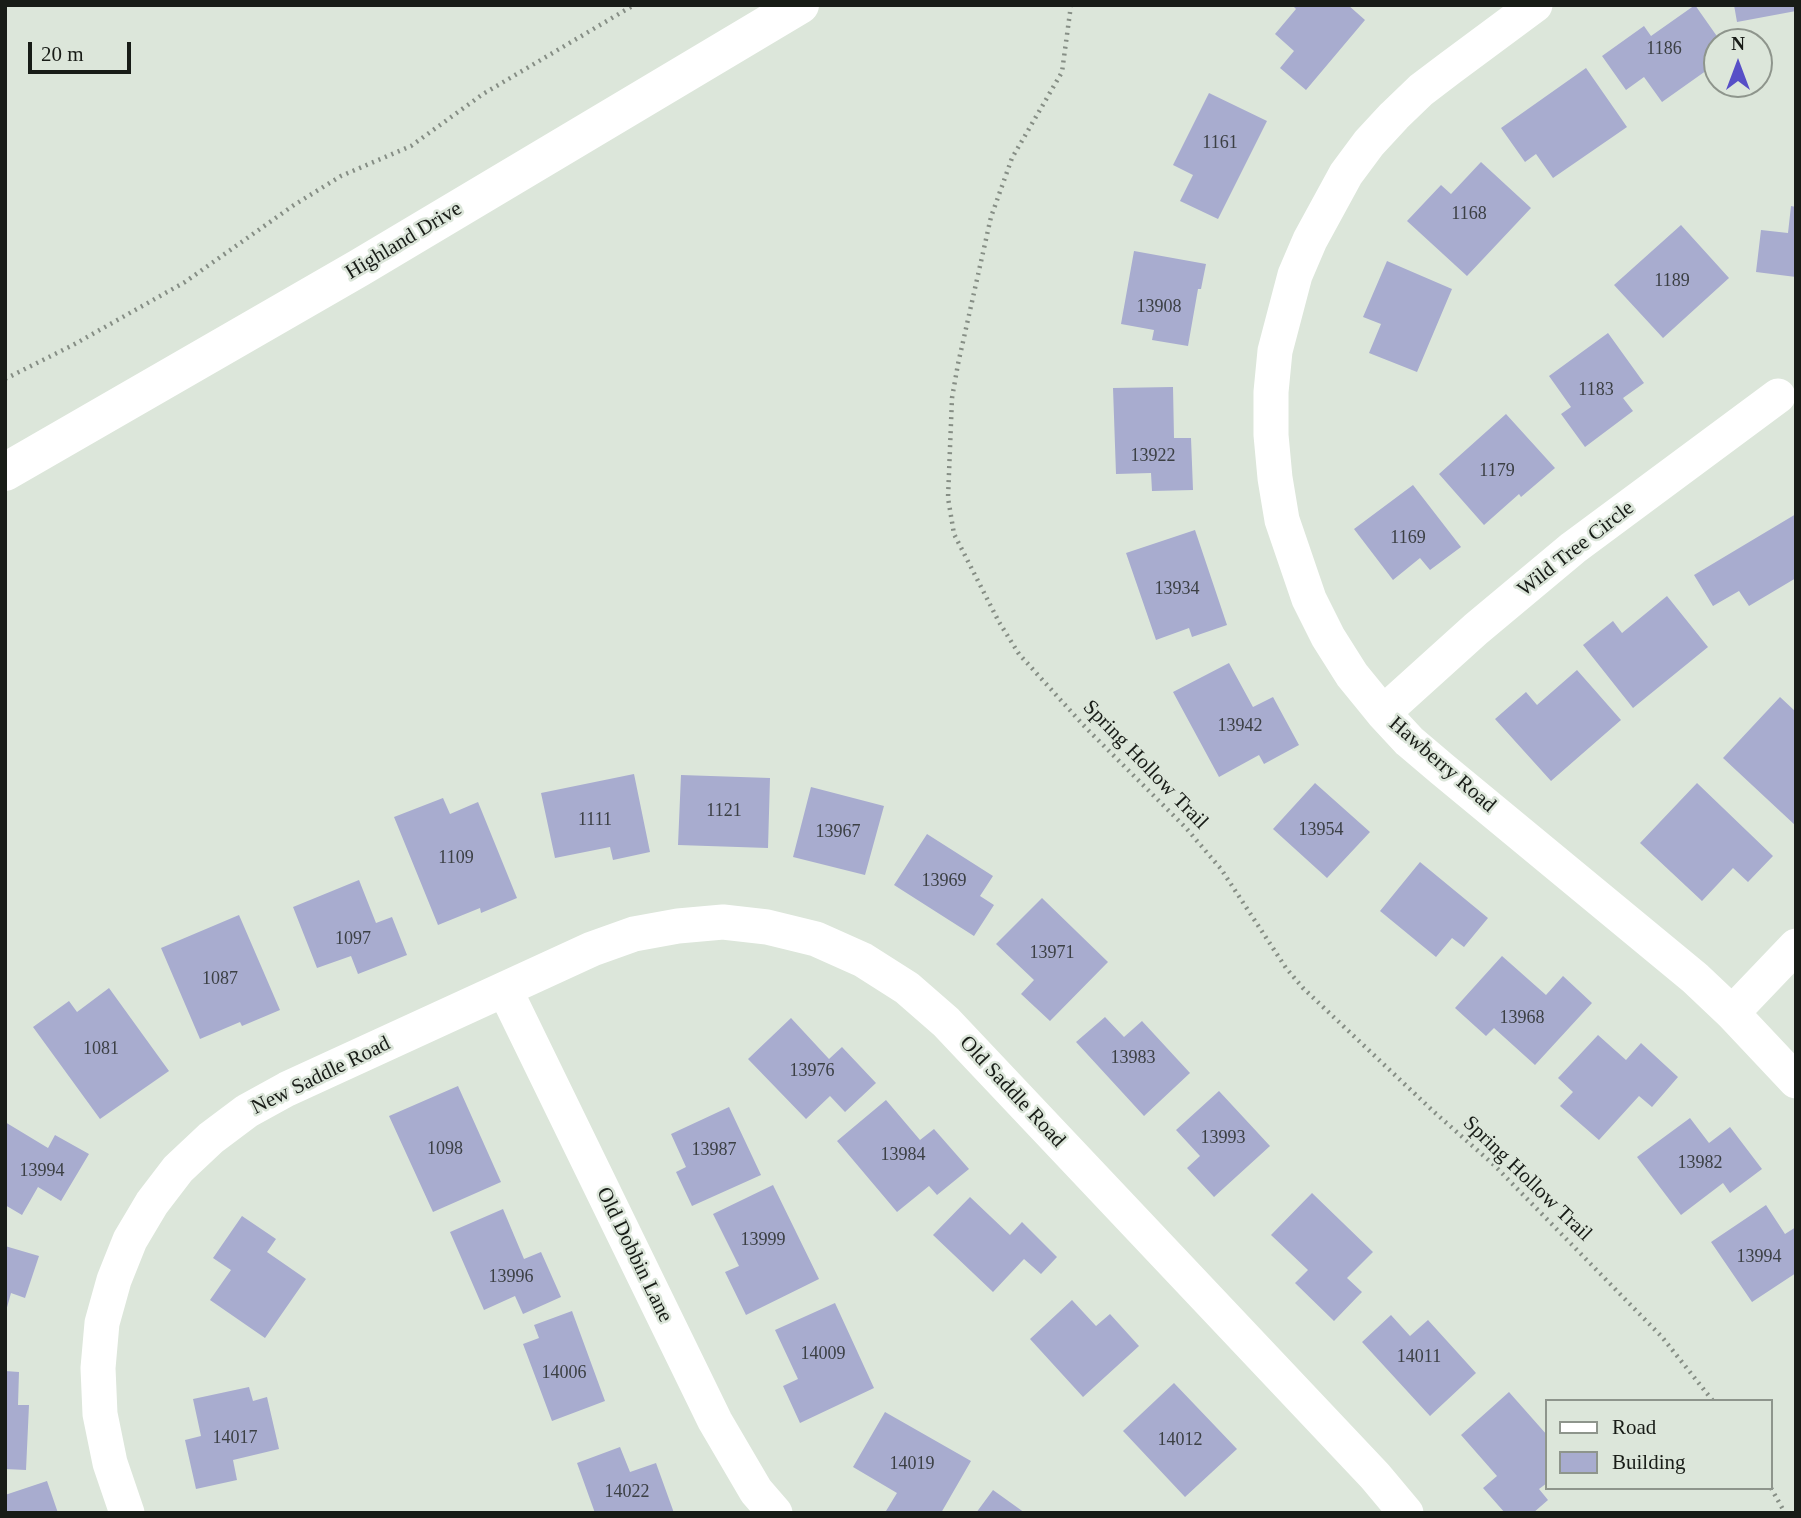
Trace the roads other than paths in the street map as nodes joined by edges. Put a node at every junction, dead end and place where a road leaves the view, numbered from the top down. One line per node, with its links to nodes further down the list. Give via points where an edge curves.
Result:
1 (800, 5): 4 (main road, Highland Drive)
2 (1535, 5): 5 (street, Hawberry Road, via 1421,90 1368,143 1326,207 1295,275 1275,351 1271,392 1275,478 1294,561 1328,637)
3 (1778, 396): 5 (street, Wild Tree Circle, via 1573,548)
4 (5, 472)
5 (1383, 713): 8 (street, Hawberry Road, via 1409,741 1657,945)
6 (1796, 946): 8 (street)
7 (505, 990): 10 (street, New Saddle Road, via 247,1111 178,1169 152,1203 114,1280 102,1323 98,1368 100,1414 110,1464); 11 (street, Old Dobbin Lane, via 715,1421 756,1491); 12 (street, Old Saddle Road, via 634,934 723,922 816,939 863,960 907,988 946,1023)
8 (1732, 1013): 9 (street, Hawberry Road)
9 (1796, 1081)
10 (127, 1513)
11 (775, 1513)
12 (1406, 1513)

